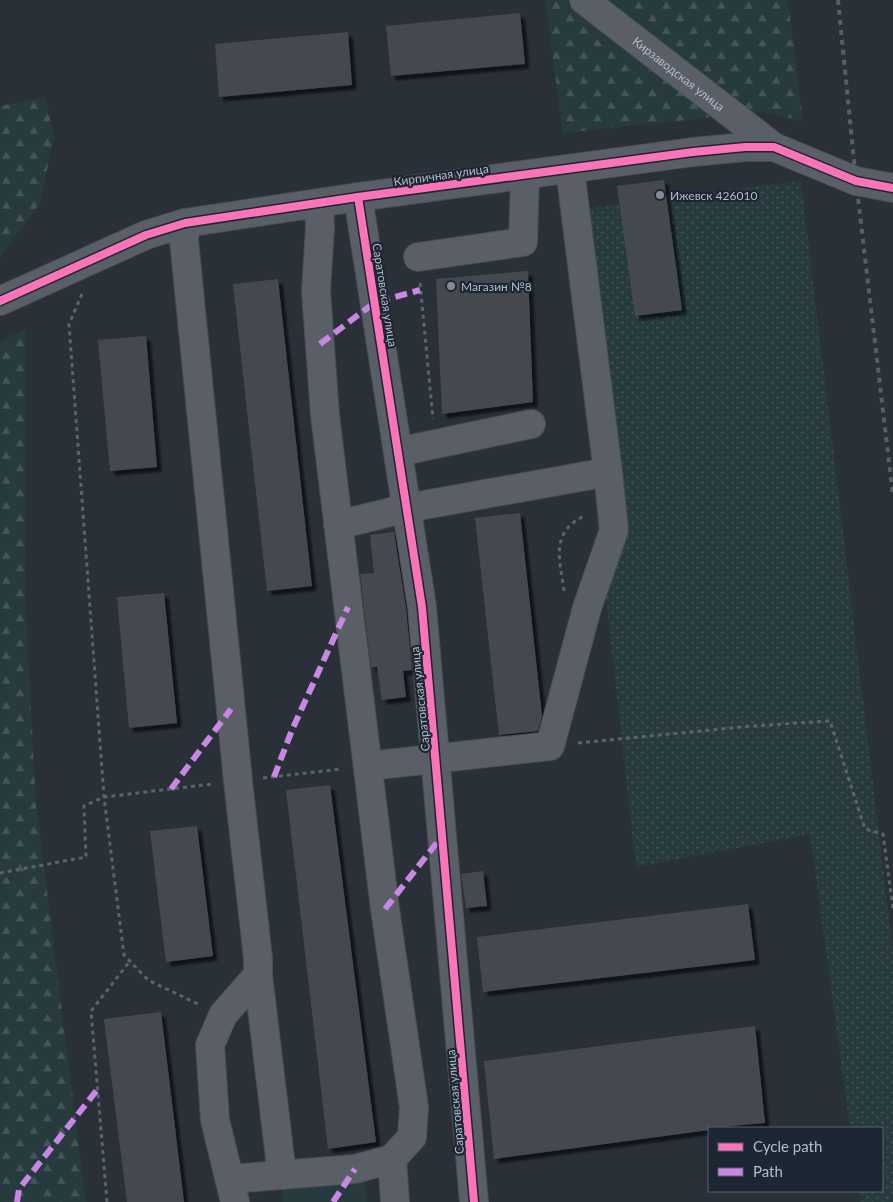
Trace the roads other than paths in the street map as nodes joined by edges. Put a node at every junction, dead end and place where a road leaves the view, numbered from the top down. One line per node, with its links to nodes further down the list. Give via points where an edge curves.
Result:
1 (584, 0): 2 (street, Кирзаводская улица)
2 (774, 147): 3 (street, Кирпичная улица, via 693,152); 5 (street, Кирпичная улица, via 856,181)
3 (570, 169): 4 (street, Кирпичная улица); 13 (street)
4 (525, 175): 6 (street, Кирпичная улица); 9 (street, via 523,242)
5 (893, 188)
6 (358, 197): 7 (street, Кирпичная улица); 12 (street, Саратовская улица)
7 (319, 204): 8 (street, Кирпичная улица); 15 (street, via 316,291 325,415)
8 (185, 223): 10 (street, Кирпичная улица, via 146,235); 18 (street, via 184,240)
9 (418, 257)
10 (0, 300)
11 (531, 424): 12 (street)
12 (398, 452): 14 (street, Саратовская улица)
13 (608, 472): 14 (street); 16 (street, via 614,530 587,608 550,746)
14 (407, 508): 15 (street); 16 (street, Саратовская улица, via 422,607)
15 (338, 525): 17 (street)
16 (437, 758): 17 (street); 23 (street, Саратовская улица)
17 (369, 766): 19 (street, via 385,909 414,1107 412,1137)
18 (258, 975): 20 (street); 21 (street, via 223,1016 210,1045 215,1120)
19 (392, 1159): 20 (street, via 355,1169); 22 (street)
20 (282, 1175): 21 (street)
21 (233, 1191)
22 (395, 1202)
23 (474, 1202)

